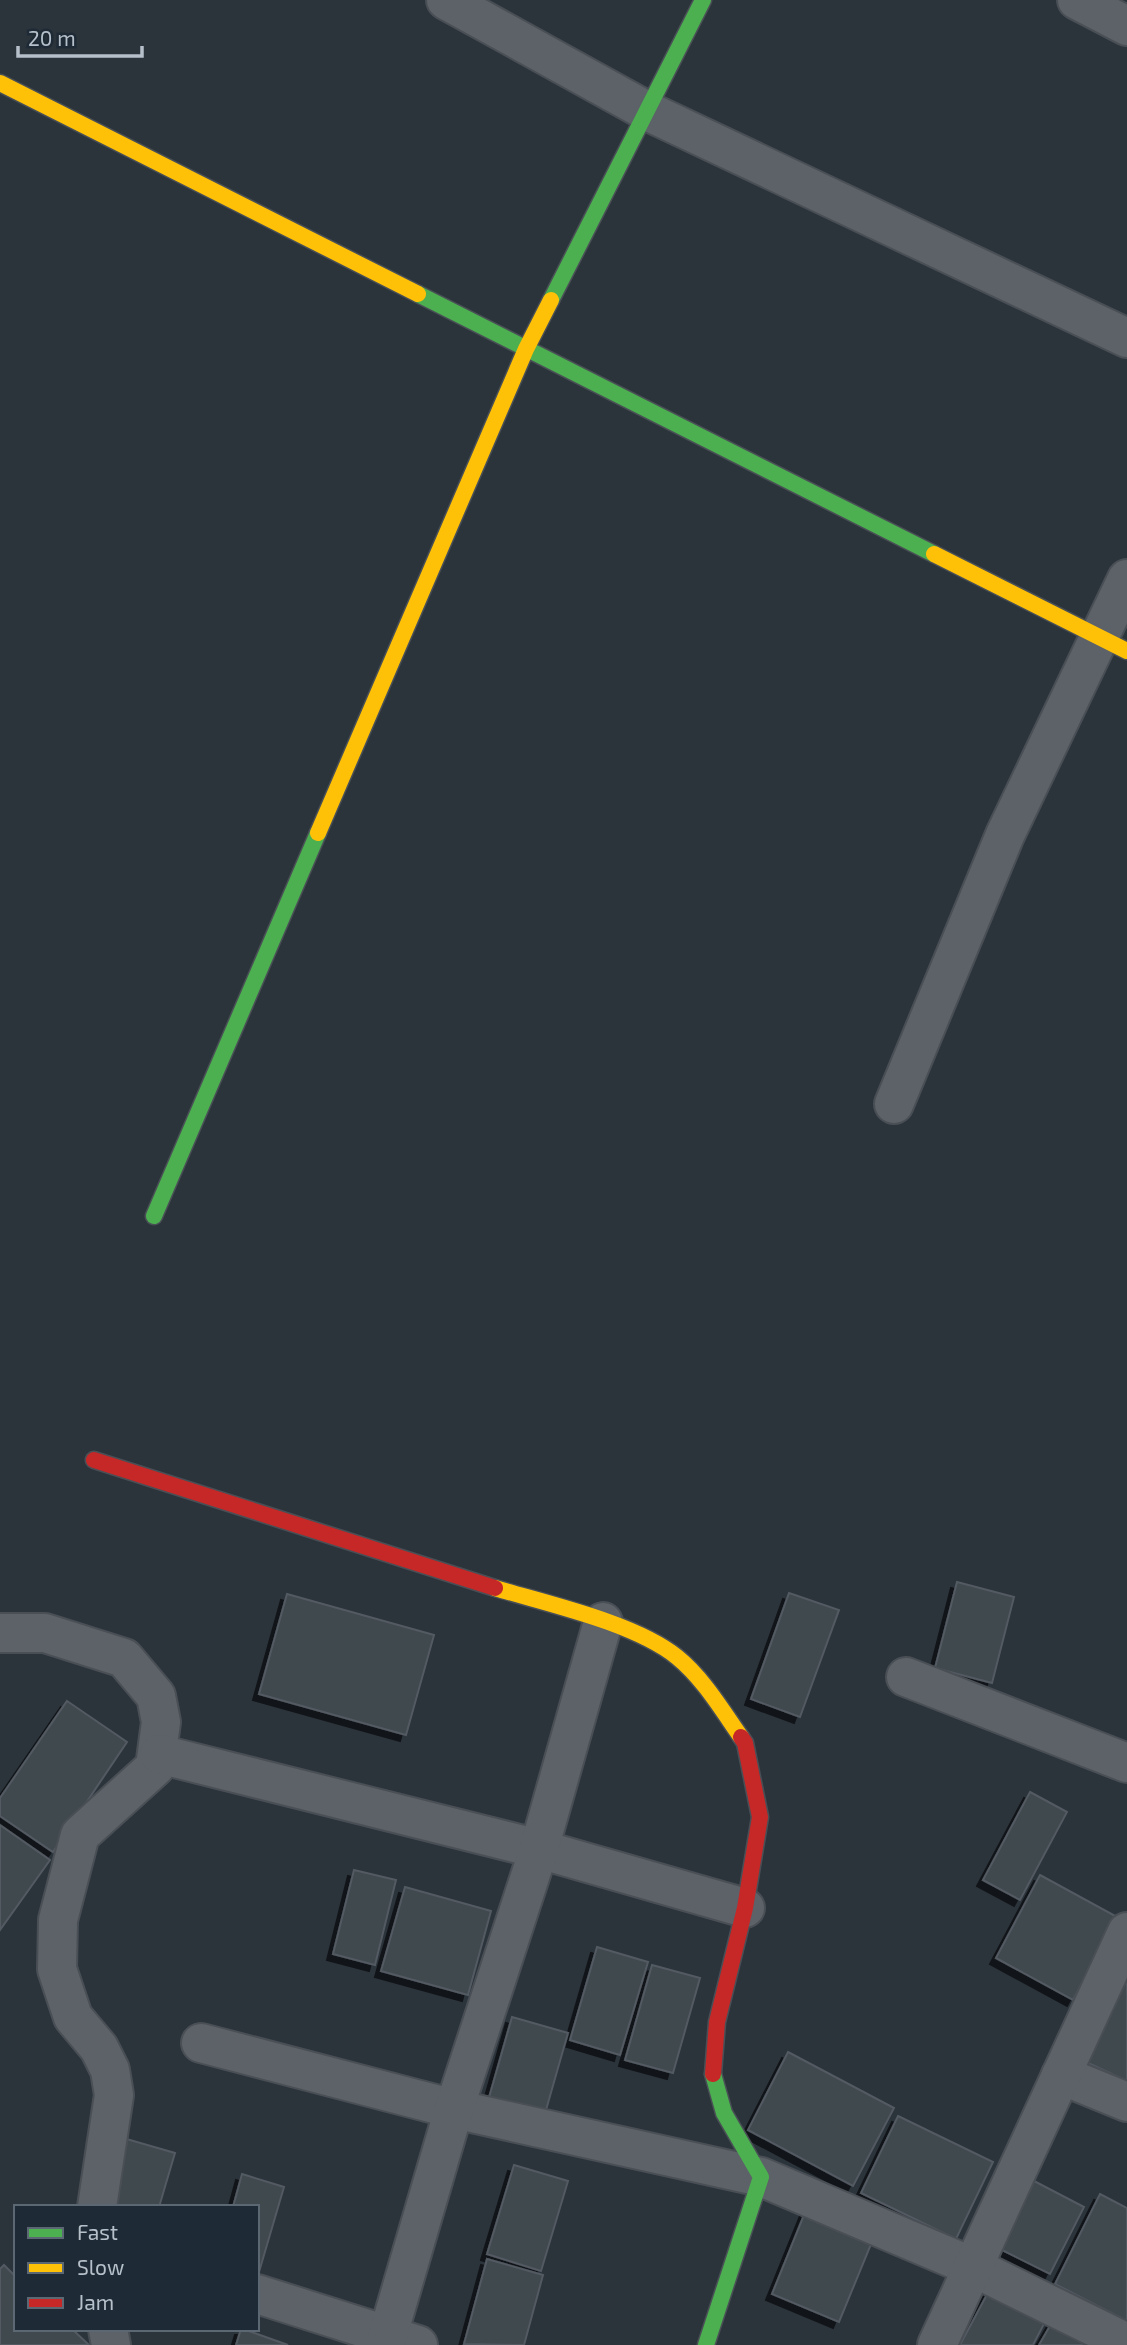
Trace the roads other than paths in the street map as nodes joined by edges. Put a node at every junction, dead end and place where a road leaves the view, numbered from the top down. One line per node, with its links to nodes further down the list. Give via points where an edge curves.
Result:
1 (446, 0): 6 (street)
2 (703, 0): 6 (street)
3 (1077, 0): 4 (street)
4 (1127, 26)
5 (0, 83): 8 (street)
6 (647, 111): 7 (street); 8 (street)
7 (1127, 338)
8 (526, 349): 10 (street); 12 (street)
9 (1127, 579): 10 (street)
10 (1113, 644): 11 (street, via 1005,835)
11 (894, 1104)
12 (154, 1216)
13 (94, 1460): 14 (street)
14 (603, 1622): 19 (street); 20 (street, via 677,1657 708,1690 745,1743 760,1818)
15 (0, 1633): 17 (street, via 45,1633 124,1658 156,1696 161,1722)
16 (906, 1677): 18 (street)
17 (159, 1754): 19 (street); 27 (street, via 145,1779 80,1835 58,1920 57,1969 73,2017 99,2048 110,2070 114,2095)
18 (1127, 1763)
19 (540, 1849): 20 (street); 25 (street)
20 (745, 1908): 26 (street, via 717,2022 712,2070 724,2113)
21 (1127, 1932): 23 (street)
22 (201, 2043): 25 (street)
23 (1061, 2075): 24 (street); 28 (street)
24 (1127, 2102)
25 (454, 2109): 26 (street); 30 (street)
26 (761, 2177): 28 (street); 32 (street)
27 (97, 2205)
28 (973, 2267): 31 (street); 33 (street)
29 (259, 2295): 30 (street)
30 (397, 2342)
31 (1127, 2343)
32 (706, 2345)
33 (937, 2345)

